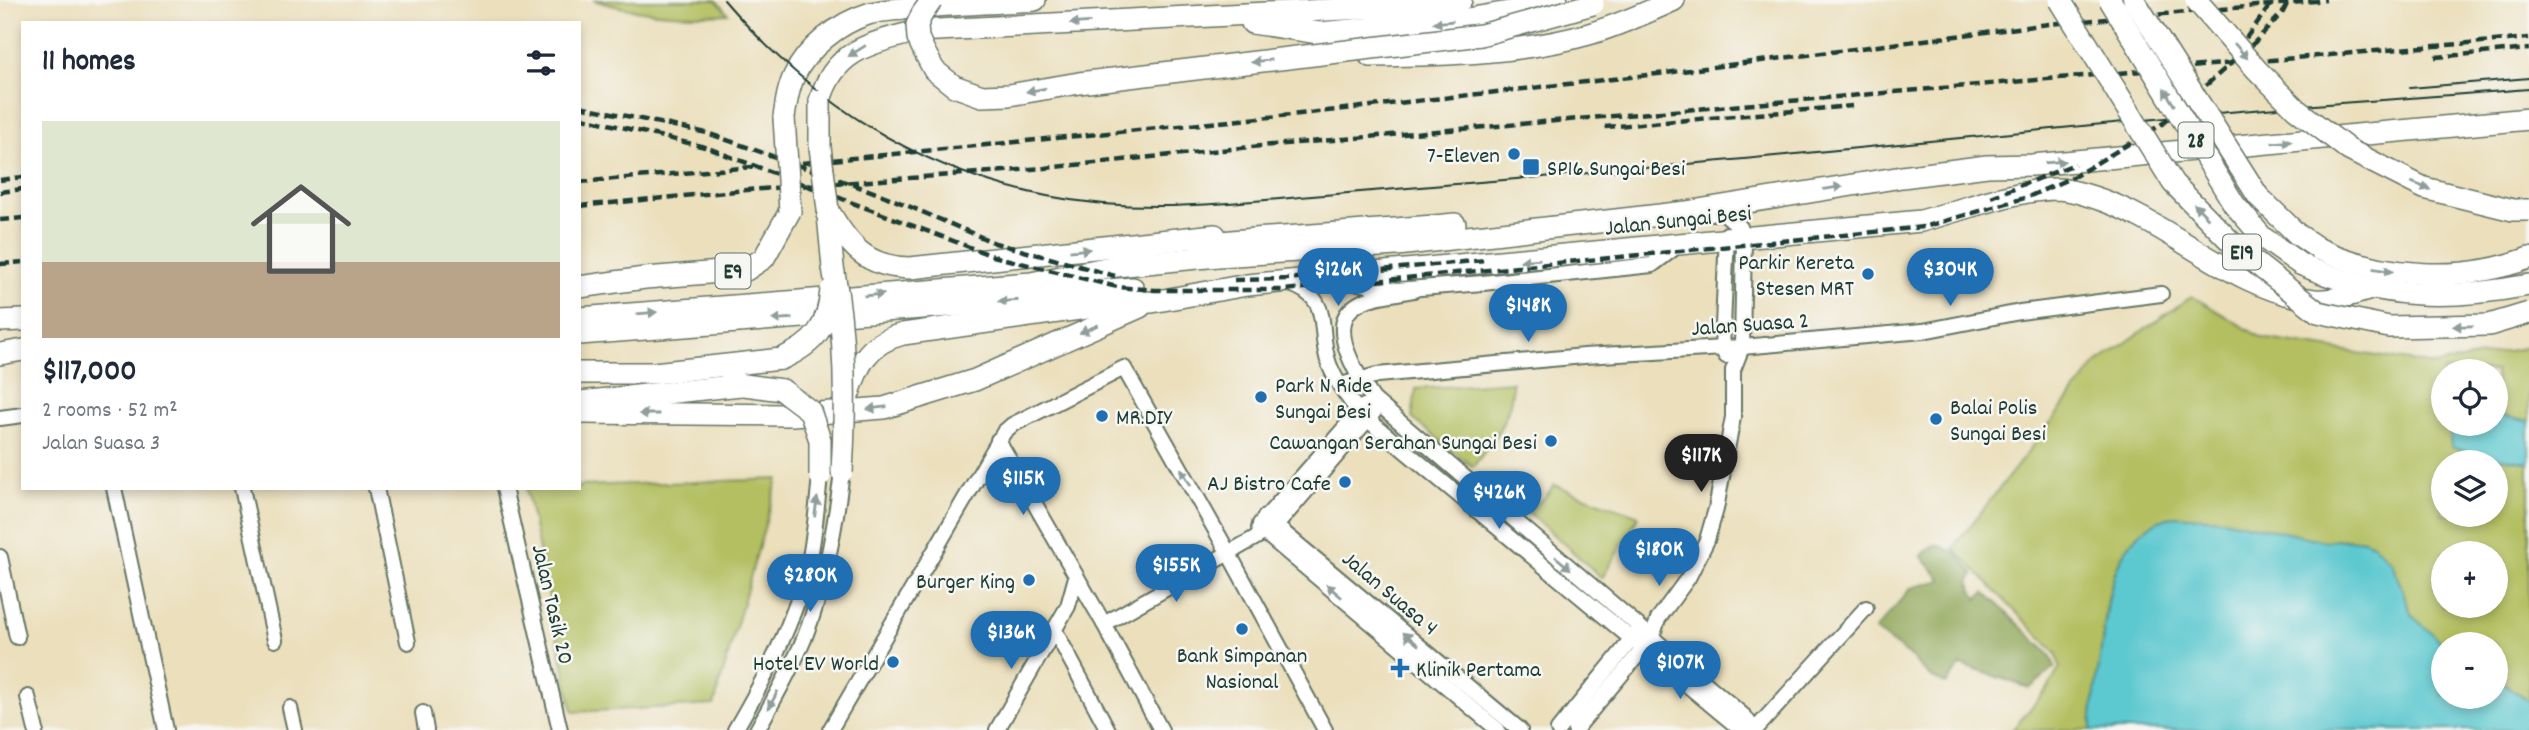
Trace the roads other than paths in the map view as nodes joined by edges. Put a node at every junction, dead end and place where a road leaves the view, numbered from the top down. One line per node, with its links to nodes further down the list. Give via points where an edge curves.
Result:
1 (932, 0): 12 (highway, one-way to 1, bridge, via 982,96 954,86 934,70 924,51 918,25)
2 (1035, 0): 25 (highway, E9, bridge, via 868,14 821,42 805,58 788,94 784,118 790,211 764,258 746,270)
3 (1461, 0): 11 (highway)
4 (1557, 0): 11 (highway, one-way to 11, via 1455,21 1319,33)
5 (1602, 0): 12 (highway, bridge, via 1481,35)
6 (1674, 0): 12 (highway, bridge, via 1586,34 1507,50)
7 (2060, 0): 35 (highway, E19, one-way to 7, bridge, via 2488,325 2389,327 2318,312 2240,251 2173,183)
8 (2109, 0): 31 (highway, 28, one-way to 8, bridge, via 2300,264 2262,237 2234,204)
9 (2134, 0): 21 (highway, 28, one-way to 21, bridge, via 2258,196 2319,249 2375,269 2405,273 2473,271)
10 (2196, 0): 14 (highway, one-way to 14, bridge, via 2296,109 2349,150 2424,188 2513,210)
11 (1205, 16): 15 (highway, one-way to 15, bridge, via 918,31 868,44 837,67 820,101)
12 (1295, 57)
13 (2529, 119): 16 (highway, one-way to 13, via 1755,200 1987,166)
14 (2529, 209)
15 (828, 210): 18 (highway, one-way to 18, via 854,248 891,268); 23 (highway)
16 (1732, 210): 17 (street, via 1740,227); 18 (highway, via 1703,197 1419,227 1393,222 1315,222); 20 (highway, via 1397,245)
17 (1736, 239): 19 (highway, Jalan Sungai Besi); 31 (highway, Jalan Sungai Besi, bridge, via 1922,222 2057,189 2109,202 2140,216 2223,267 2274,289 2316,300); 40 (street); 41 (street)
18 (1173, 244): 20 (highway); 22 (highway)
19 (1677, 246): 26 (highway, Jalan Sungai Besi, one-way to 26); 32 (street, via 1652,265)
20 (1217, 256): 22 (highway)
21 (2529, 258)
22 (1116, 266): 36 (highway, one-way to 22, via 1031,282)
23 (833, 267): 46 (highway, bridge, via 825,323 800,351 781,359); 51 (highway, bridge, via 840,302)
24 (581, 272): 25 (highway)
25 (645, 278): 30 (highway, E9)
26 (1331, 278): 27 (highway, Jalan Sungai Besi); 32 (street)
27 (1282, 282): 28 (highway, Jalan Sungai Besi); 49 (street, via 1307,291 1318,302 1328,362)
28 (1247, 285): 34 (highway); 39 (highway, one-way to 39, via 1095,291 1055,298)
29 (2529, 285): 31 (highway, 28, via 2439,295)
30 (581, 286)
31 (2371, 289)
32 (1413, 290): 47 (street, via 1367,300 1349,312 1344,339)
33 (2161, 294): 40 (street, Jalan Suasa 2, via 2020,312 1923,331)
34 (1152, 302): 51 (highway, via 903,334 878,343 865,356); 53 (highway, one-way to 53, via 975,380 884,408 792,415)
35 (2529, 313)
36 (581, 318)
37 (21, 320): 38 (highway)
38 (0, 321)
39 (581, 334)
40 (1742, 347): 41 (street, Jalan Suasa 2); 44 (street)
41 (1722, 349): 44 (street); 47 (street, Jalan Suasa 2, via 1584,356)
42 (21, 350): 43 (highway)
43 (0, 354)
44 (1733, 370): 74 (street, via 1733,417 1707,540 1688,578)
45 (581, 373): 46 (highway)
46 (654, 373): 48 (highway)
47 (1360, 379): 49 (street, Jalan Suasa 2); 52 (street)
48 (741, 385): 50 (highway); 59 (highway, bridge, via 782,390 810,411 820,440)
49 (1341, 385): 54 (street)
50 (581, 402)
51 (846, 402): 58 (highway, bridge)
52 (1377, 403): 54 (street); 74 (street, one-way to 74)
53 (581, 413)
54 (1362, 414): 64 (street); 74 (street)
55 (21, 415): 56 (street)
56 (0, 418)
57 (998, 440): 65 (street, one-way to 57, via 1124,368 1012,425); 67 (street); 87 (street)
58 (842, 472): 86 (street, one-way to 86, via 837,516 804,639)
59 (820, 476): 85 (street, one-way to 59, via 786,631 809,561)
60 (114, 490): 81 (street)
61 (242, 490): 75 (street)
62 (376, 490): 76 (street)
63 (504, 490): 84 (street, Jalan Tasik 20)
64 (1264, 528): 65 (street); 92 (street, Jalan Suasa 4, one-way to 64); 93 (street, Jalan Suasa 4, one-way to 64)
65 (1230, 554): 71 (street); 91 (street)
66 (0, 557): 73 (street)
67 (1076, 577): 68 (street); 69 (street)
68 (1093, 605): 69 (street); 71 (street)
69 (1068, 606): 72 (street)
70 (1866, 608): 96 (street)
71 (1104, 624): 90 (street)
72 (1054, 629): 88 (street); 89 (street)
73 (17, 637)
74 (1642, 638): 94 (street); 95 (street); 96 (street, via 1745,717)
75 (275, 640)
76 (408, 642)
77 (28, 697): 80 (street)
78 (290, 708): 82 (street)
79 (423, 713): 83 (street)
80 (36, 730)
81 (166, 730)
82 (295, 730)
83 (426, 730)
84 (560, 730)
85 (735, 730)
86 (757, 730)
87 (830, 730)
88 (997, 730)
89 (1108, 730)
90 (1161, 730)
91 (1325, 730)
92 (1498, 730)
93 (1520, 730)
94 (1558, 730)
95 (1574, 730)
96 (1753, 730)

